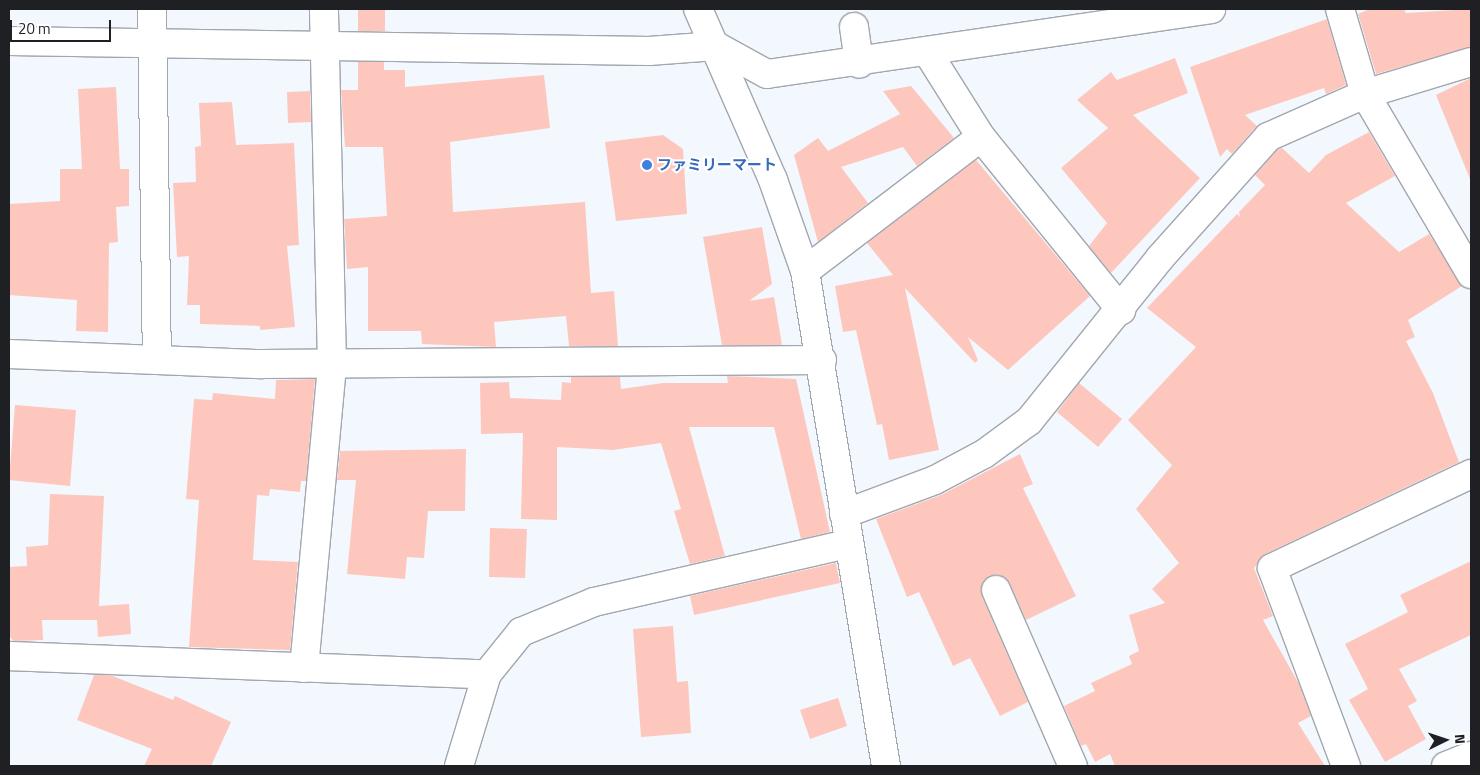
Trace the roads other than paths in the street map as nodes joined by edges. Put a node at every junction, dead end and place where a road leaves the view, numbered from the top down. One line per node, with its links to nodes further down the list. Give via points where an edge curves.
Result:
1 (152, 9): 8 (street)
2 (324, 9): 9 (street)
3 (698, 9): 10 (street)
4 (1211, 9): 11 (street)
5 (1340, 9): 14 (street)
6 (854, 27): 13 (street)
7 (9, 41): 8 (street)
8 (152, 44): 9 (street); 20 (street)
9 (325, 45): 10 (street, via 649,51); 22 (street)
10 (716, 46): 13 (street, via 767,74); 16 (street, via 774,180)
11 (928, 53): 13 (street); 15 (street)
12 (1471, 62): 14 (street)
13 (859, 64)
14 (1365, 94): 17 (street); 18 (street, via 1268,137)
15 (982, 137): 16 (street); 18 (street)
16 (805, 271): 21 (street)
17 (1471, 274)
18 (1121, 310): 24 (street, via 1029,421 984,454 935,480)
19 (9, 354): 20 (street)
20 (157, 360): 22 (street)
21 (822, 360): 22 (street); 24 (street)
22 (332, 364): 28 (street)
23 (1471, 474): 34 (street, via 1272,568)
24 (844, 514): 25 (street)
25 (848, 544): 29 (street, via 668,584 547,618 521,632); 32 (street)
26 (996, 590): 33 (street)
27 (9, 656): 28 (street)
28 (304, 668): 29 (street)
29 (487, 674): 31 (street)
30 (1471, 756): 35 (street)
31 (459, 766)
32 (886, 766)
33 (1072, 766)
34 (1346, 766)
35 (1446, 766)

